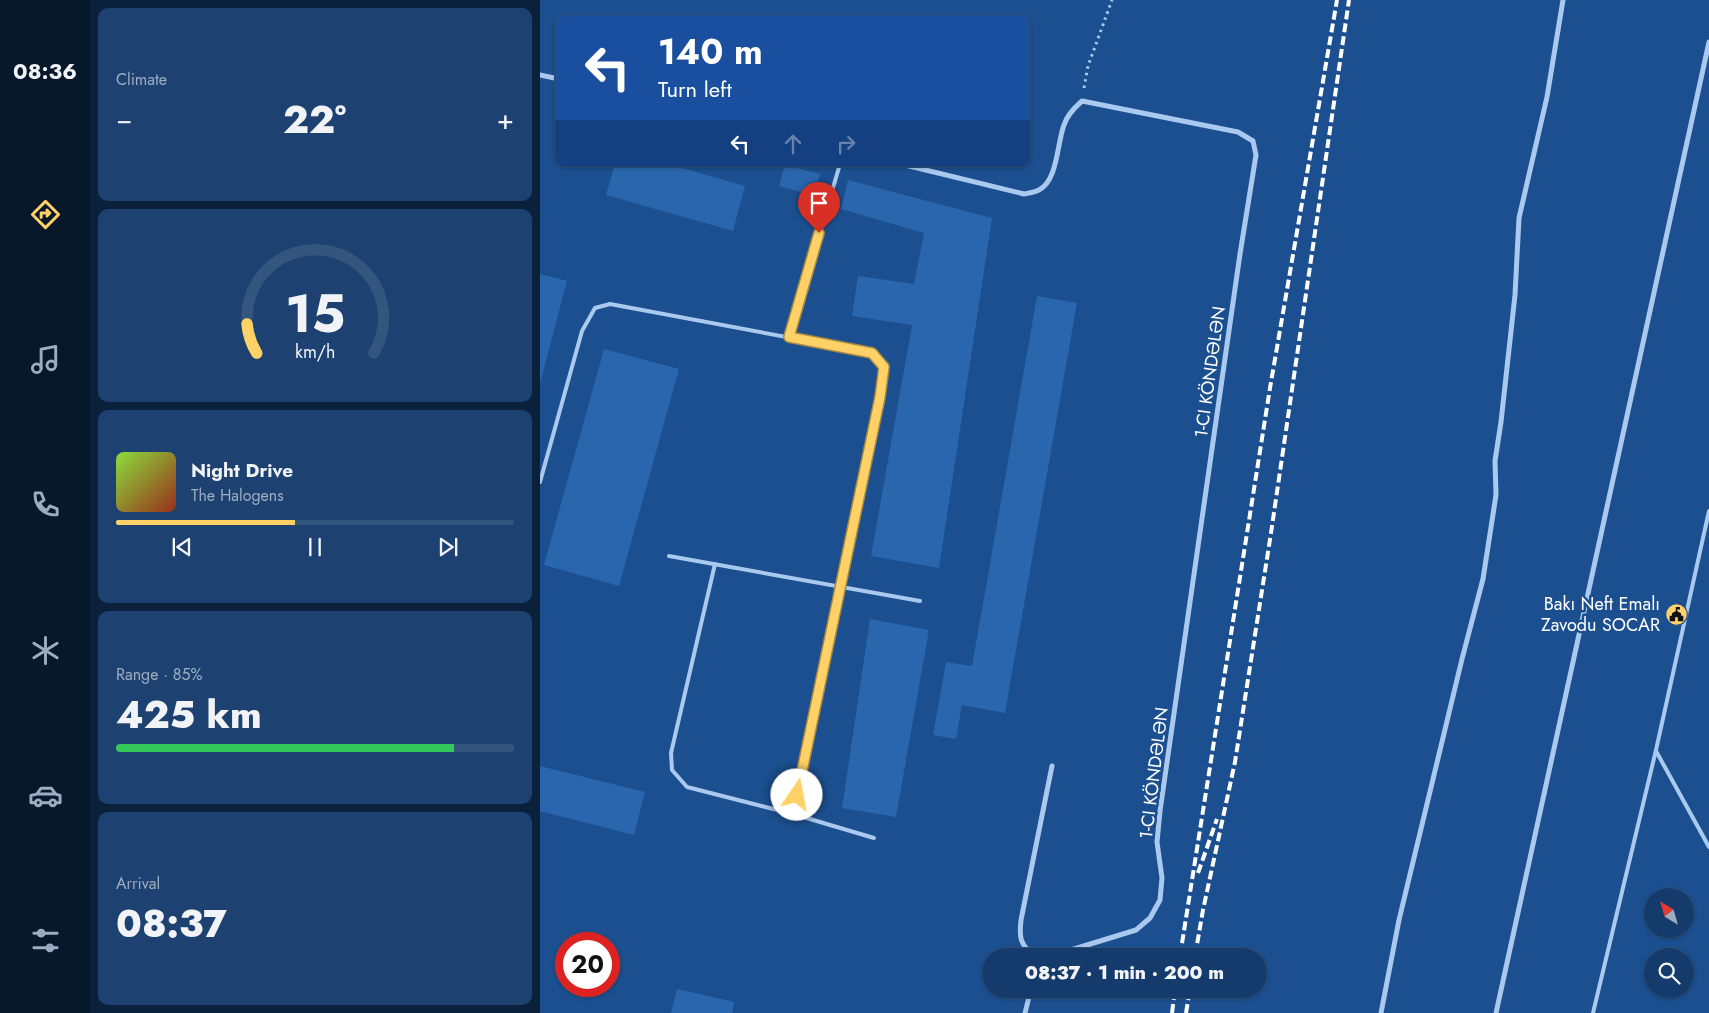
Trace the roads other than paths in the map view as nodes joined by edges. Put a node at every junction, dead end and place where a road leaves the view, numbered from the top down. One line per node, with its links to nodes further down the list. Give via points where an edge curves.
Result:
1 (1564, 0): 23 (street, via 1547,97 1519,218 1515,295 1495,461 1496,495 1483,579 1399,920)
2 (1709, 42): 24 (street)
3 (540, 75): 4 (street)
4 (555, 78)
5 (839, 167): 7 (lane)
6 (913, 167): 20 (street, 1-CI KÖNDƏLƏN, via 1024,194 1040,189 1054,168 1064,125 1072,110 1082,101 1238,132 1252,141 1256,155 1160,811 1157,842 1162,878 1160,900 1150,918 1136,930)
7 (789, 337): 8 (lane, via 610,304 595,308 582,331); 12 (lane, via 872,353 884,367)
8 (540, 482)
9 (1709, 511): 14 (lane)
10 (669, 556): 11 (lane)
11 (716, 564): 12 (lane); 16 (lane, via 671,753 672,770 687,787)
12 (840, 586): 13 (lane); 16 (lane)
13 (920, 600)
14 (1656, 750): 18 (lane); 25 (lane)
15 (1052, 766): 19 (street, via 1020,927)
16 (793, 814): 17 (lane)
17 (874, 838)
18 (1709, 847)
19 (1025, 948)
20 (1077, 948)
21 (1029, 998): 22 (street)
22 (1025, 1013)
23 (1381, 1013)
24 (1496, 1013)
25 (1592, 1013)

